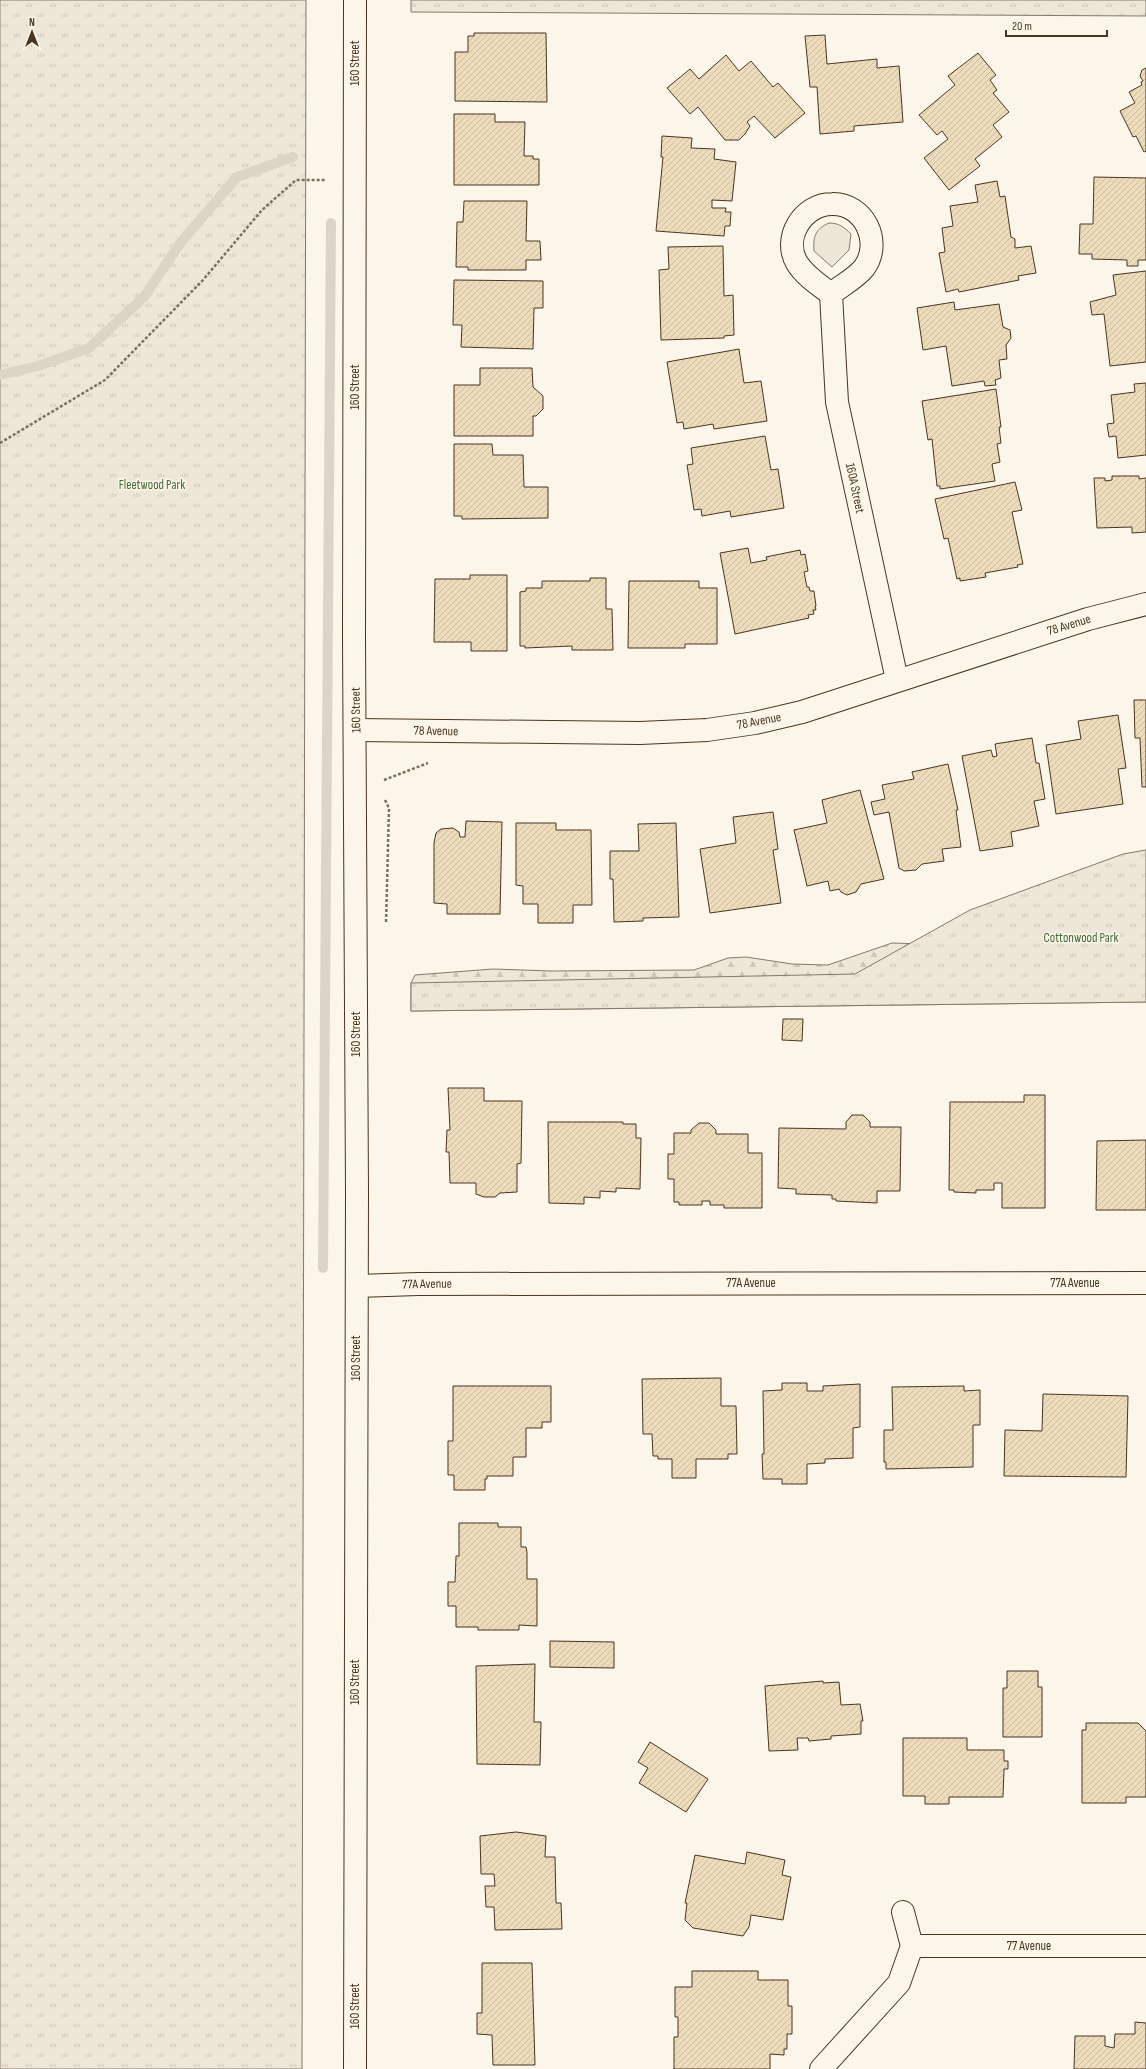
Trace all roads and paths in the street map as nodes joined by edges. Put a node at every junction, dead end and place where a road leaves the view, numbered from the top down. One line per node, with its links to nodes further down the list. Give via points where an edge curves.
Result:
1 (355, 0): 7 (street, 160 Street)
2 (325, 180): 4 (path, via 296,180 262,210 203,280 105,380)
3 (831, 294): 6 (street, 160A Street, via 836,402)
4 (0, 443)
5 (1146, 604): 6 (street, 78 Avenue, via 1088,619)
6 (897, 680): 7 (street, 78 Avenue, via 802,712 755,723 707,730 632,733)
7 (356, 730): 13 (street, 160 Street)
8 (428, 763): 9 (path)
9 (376, 783)
10 (382, 795): 11 (path, via 389,808)
11 (386, 927)
12 (1146, 1283): 13 (street, 77A Avenue)
13 (357, 1286): 17 (street, 160 Street)
14 (903, 1912): 15 (street)
15 (912, 1946): 16 (street, 77 Avenue); 18 (street, via 899,1983)
16 (1146, 1946)
17 (355, 2069)
18 (821, 2069)

